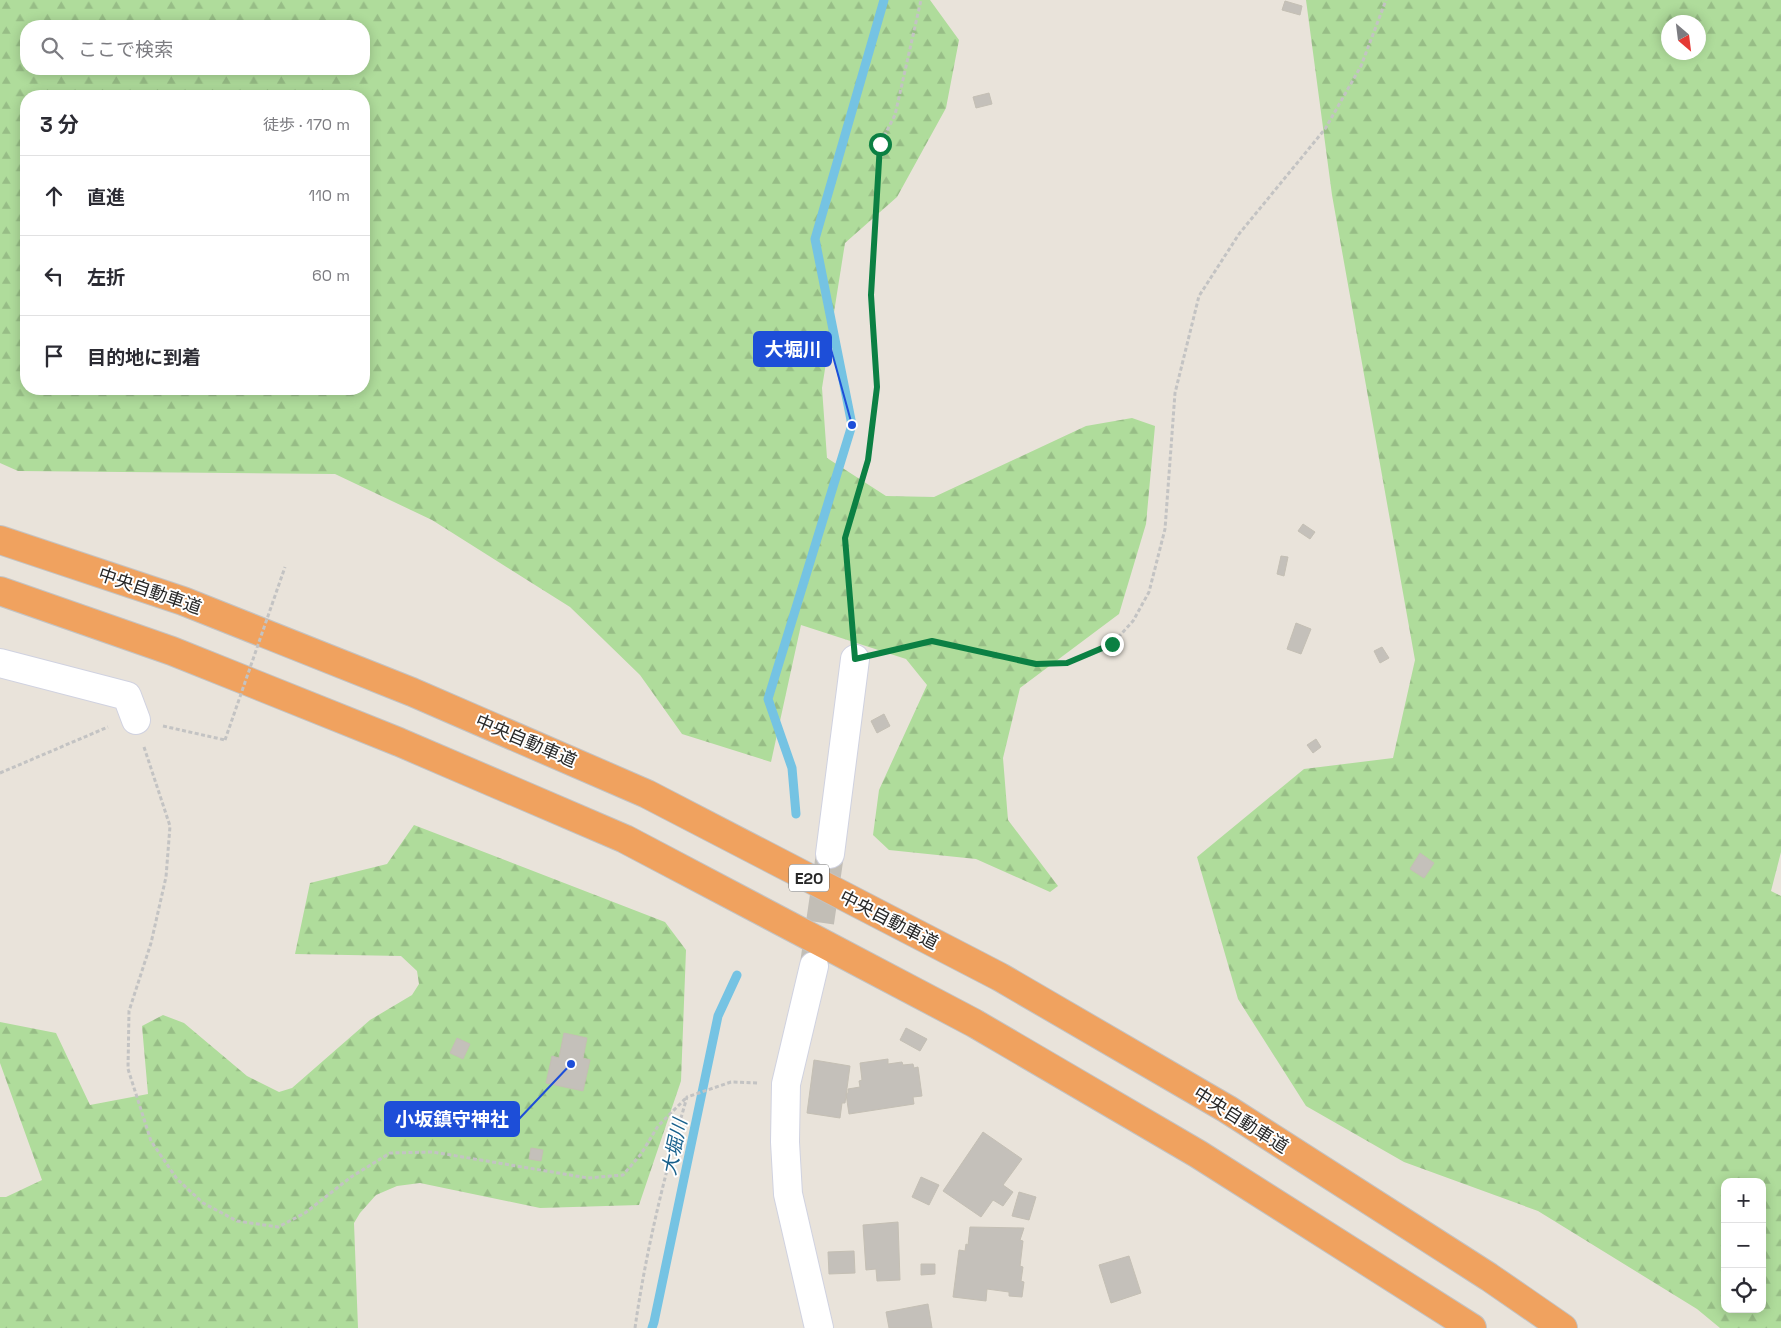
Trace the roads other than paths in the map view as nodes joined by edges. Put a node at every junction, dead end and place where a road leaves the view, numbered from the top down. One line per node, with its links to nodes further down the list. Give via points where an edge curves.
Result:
1 (0, 540): 10 (highway, 中央自動車道 / E20, via 183,601 412,692 647,794 1000,977 1227,1109)
2 (0, 591): 9 (highway, via 172,651 399,742 624,839 974,1022 1198,1154)
3 (855, 659): 6 (street)
4 (0, 663): 5 (street, via 127,696)
5 (135, 718)
6 (830, 854)
7 (814, 966): 8 (street, via 786,1084 785,1142 788,1194)
8 (818, 1328)
9 (1472, 1328)
10 (1563, 1328)

